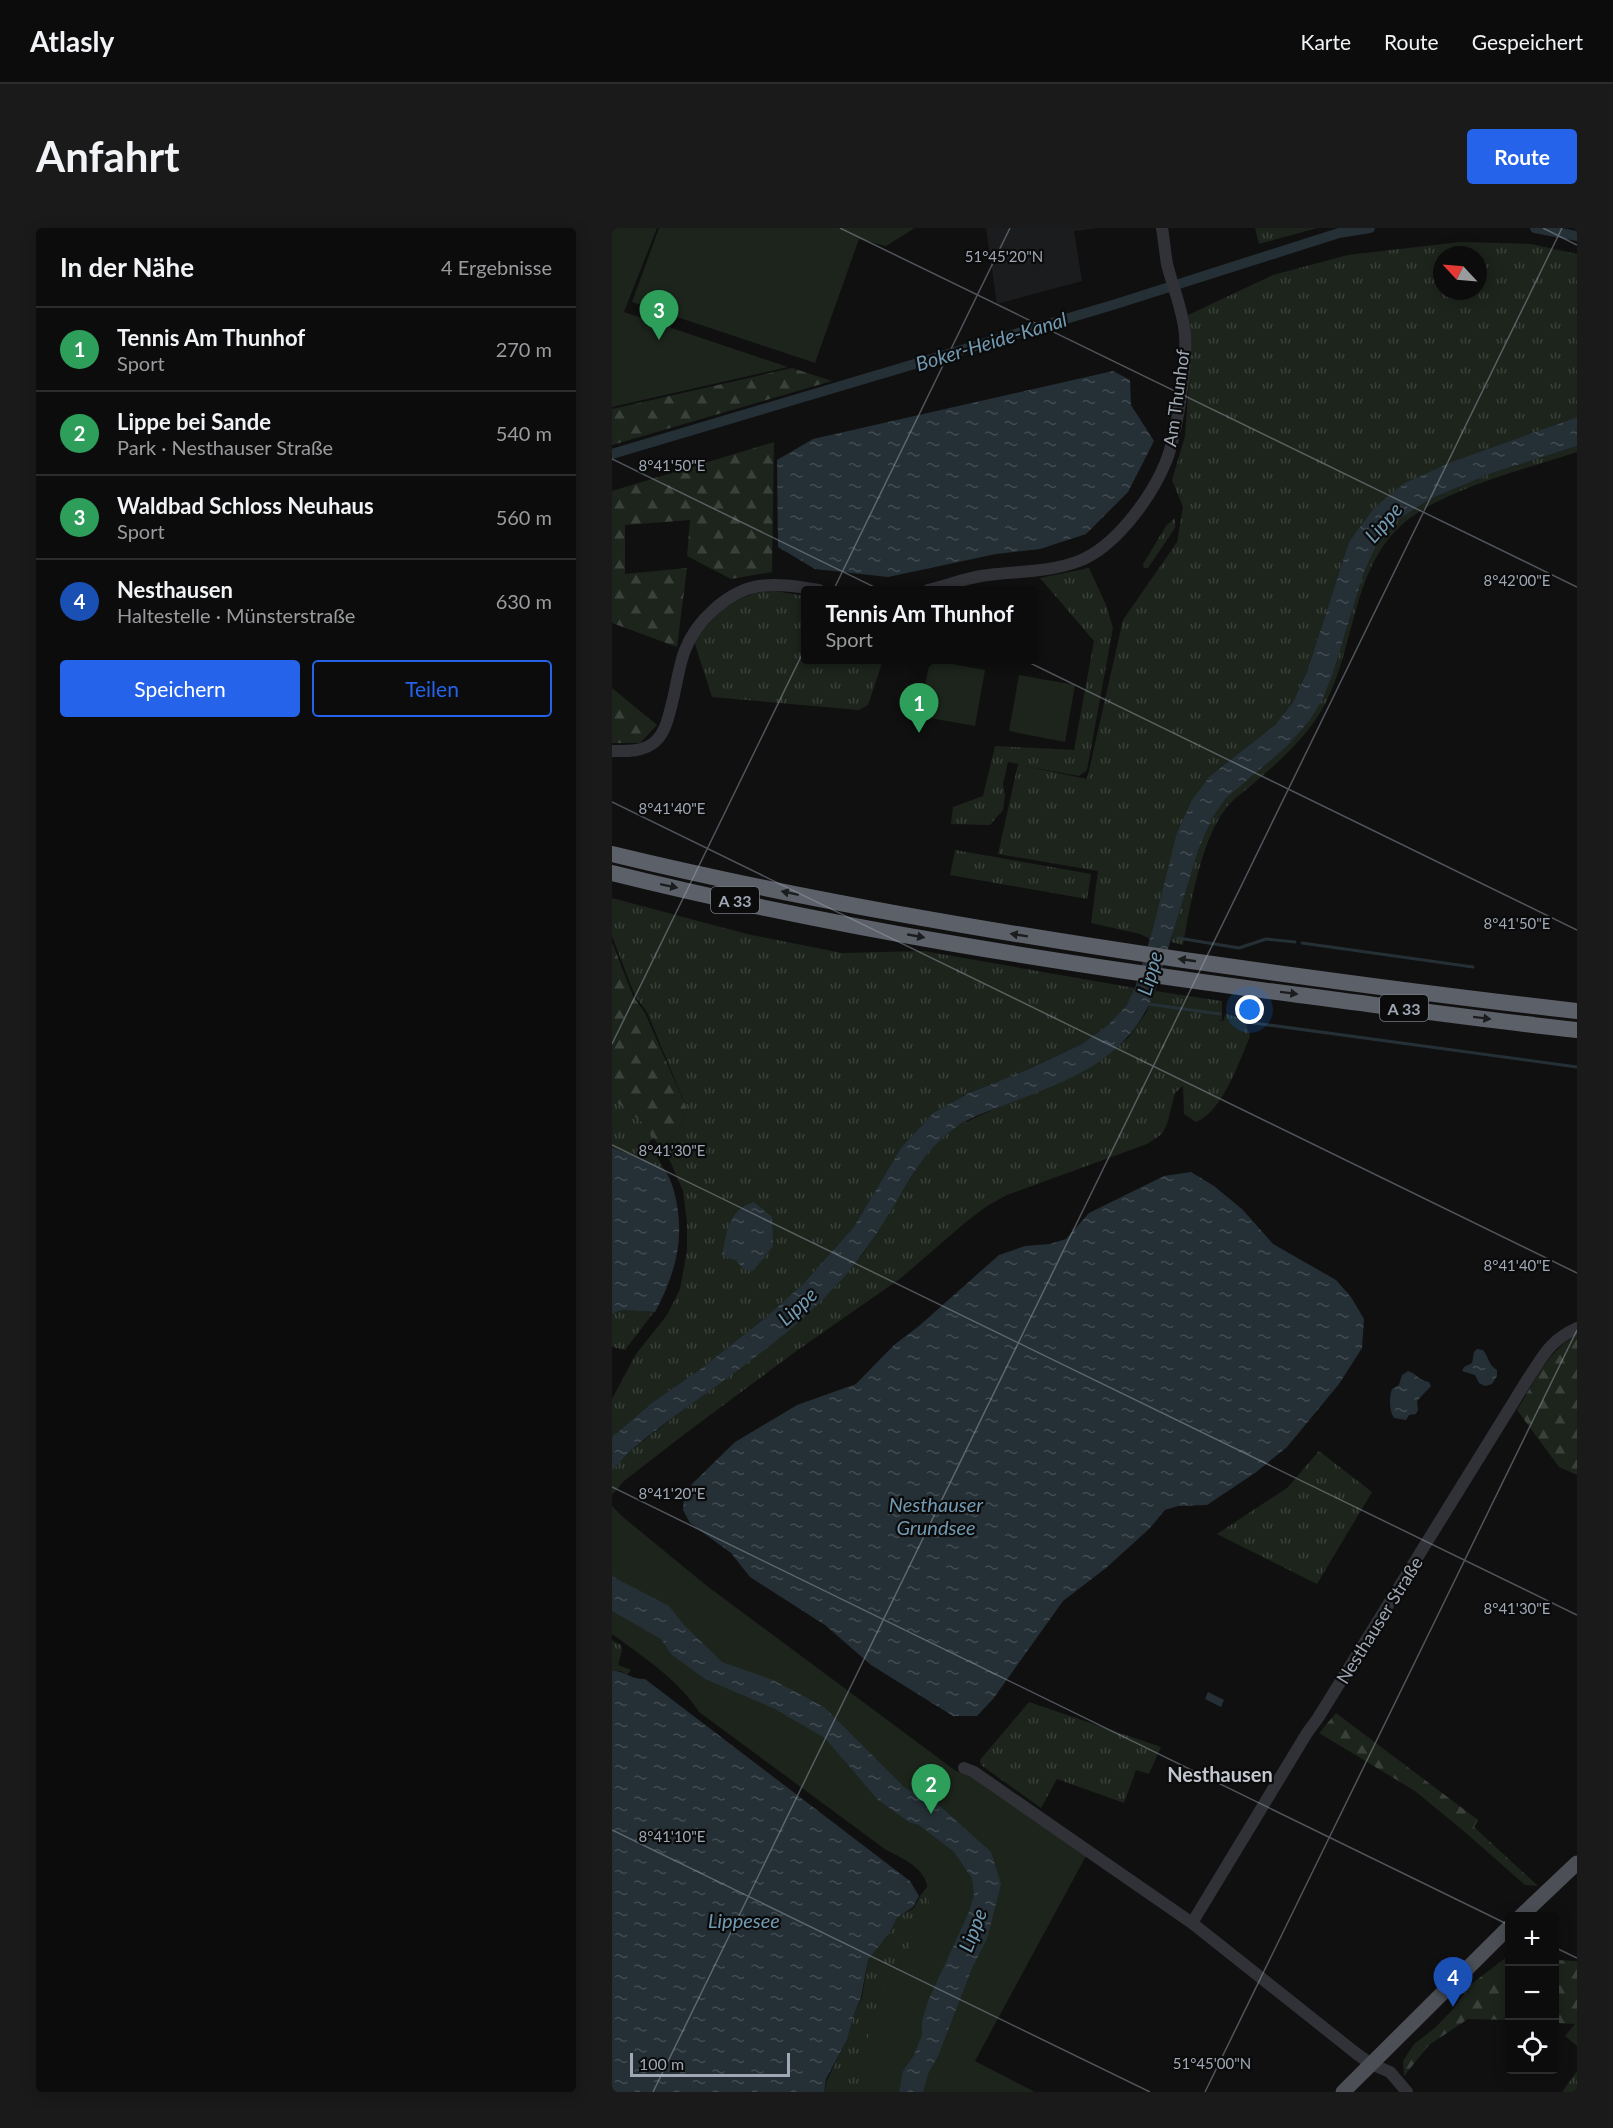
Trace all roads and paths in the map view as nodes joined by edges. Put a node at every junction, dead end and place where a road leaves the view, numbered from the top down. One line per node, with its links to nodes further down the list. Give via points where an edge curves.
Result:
1 (1162, 228): 2 (street, Am Thunhof, via 1185,334 1185,355 1175,431 1165,464 1142,503 1096,553 1073,563 978,576)
2 (945, 586)
3 (801, 587): 4 (street, via 758,586 723,603 690,639 661,736 644,749)
4 (612, 751)
5 (612, 854): 7 (highway, A 33, one-way to 5, via 1077,944 847,905)
6 (612, 873): 8 (highway, A 33, one-way to 8, via 859,926 1064,961)
7 (1577, 1011)
8 (1577, 1030)
9 (1577, 1328): 13 (street, Nesthauser Straße, via 1559,1337 1534,1368)
10 (964, 1768): 13 (street)
11 (1577, 1863): 12 (main road)
12 (1526, 1912)
13 (1192, 1923): 15 (street)
14 (1505, 1931): 15 (main road)
15 (1371, 2064): 16 (main road); 17 (street, via 1390,2072)
16 (1343, 2092)
17 (1407, 2092)

